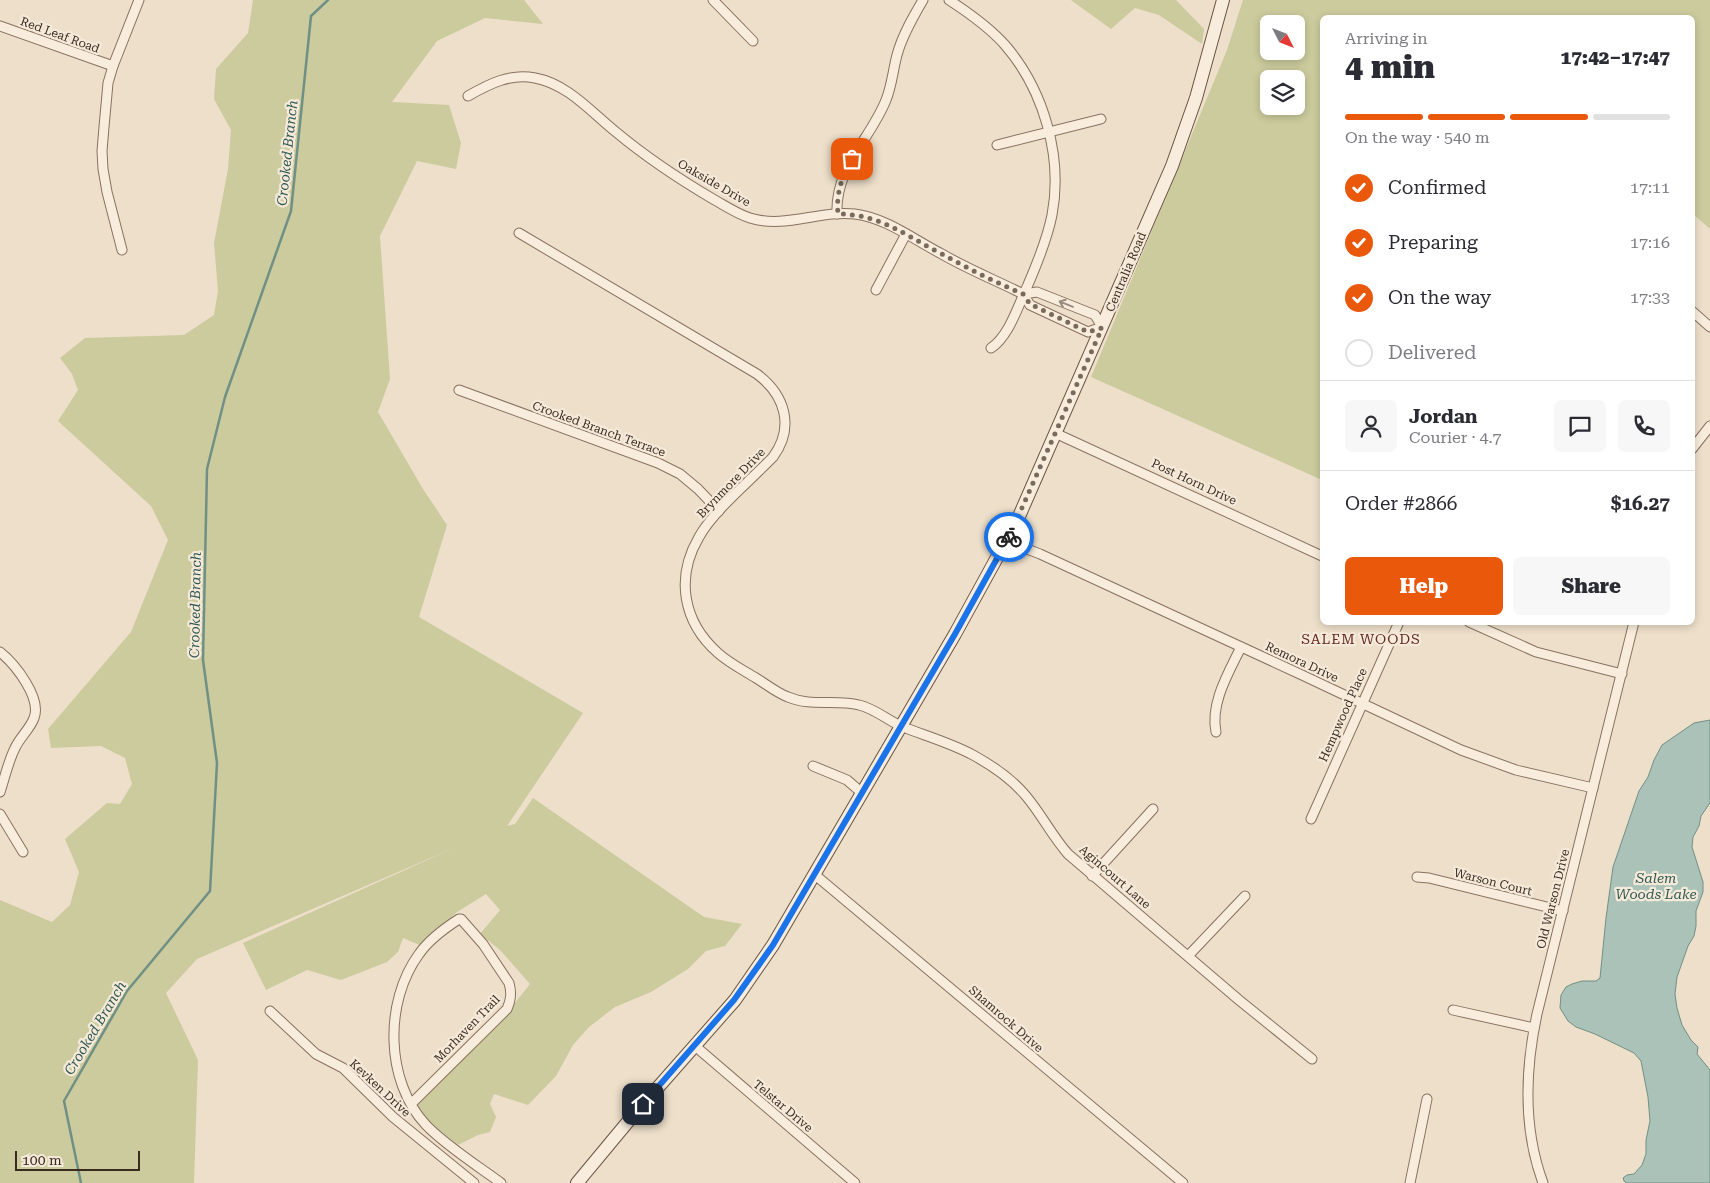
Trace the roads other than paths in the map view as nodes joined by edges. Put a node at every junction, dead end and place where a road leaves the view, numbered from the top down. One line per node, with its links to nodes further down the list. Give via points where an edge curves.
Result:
1 (139, 0): 8 (street)
2 (713, 0): 7 (street)
3 (923, 0): 13 (street, via 902,40 893,81 879,116 840,182)
4 (949, 0): 11 (street, via 976,18 1015,58 1037,98)
5 (1223, 0): 21 (main road, Centralia Road, via 1196,98 1172,166)
6 (0, 26): 8 (street, Red Leaf Road)
7 (753, 41)
8 (113, 66): 16 (street, via 108,84 102,151 107,192)
9 (468, 96): 13 (street, Oakside Drive, via 502,79 522,77 546,81 569,92 660,165 750,218 783,222)
10 (1101, 119): 11 (street)
11 (1048, 132): 12 (street); 18 (street, via 1055,178 1052,214)
12 (997, 144)
13 (838, 214): 15 (street, Oakside Drive, via 877,219)
14 (519, 233): 27 (street, Brynmore Drive, via 757,374 776,393 785,423 780,448)
15 (906, 234): 17 (street); 18 (street, Oakside Drive)
16 (122, 250)
17 (876, 290)
18 (1023, 294): 21 (street, Oakside Drive, via 1030,304 1088,332); 21 (street, Oakside Drive, one-way to 18, via 1095,315 1037,292); 22 (street, via 1004,334)
19 (1695, 314): 20 (street)
20 (1710, 327)
21 (1102, 328): 25 (main road, Centralia Road)
22 (991, 348)
23 (459, 390): 27 (street, Crooked Branch Terrace, via 658,463 680,474)
24 (1710, 426): 26 (street)
25 (1055, 433): 28 (main road, Centralia Road); 29 (street, Post Horn Drive)
26 (1695, 445)
27 (719, 511): 37 (street, Brynmore Drive, via 699,537 685,579 686,604 704,638 734,665 788,698 808,703 859,704)
28 (1007, 541): 33 (street, Remora Drive); 37 (main road, Centralia Road)
29 (1320, 555)
30 (1398, 625): 36 (street, Hempwood Place)
31 (1476, 625): 35 (street, via 1536,652)
32 (1633, 625): 35 (street, Old Warson Drive)
33 (1241, 647): 36 (street, Remora Drive); 38 (street, via 1216,708)
34 (0, 652): 41 (street, via 18,669 36,708 34,720 12,755)
35 (1622, 674): 40 (street, Old Warson Drive)
36 (1362, 704): 40 (street, Remora Drive, via 1488,761); 45 (street, Hempwood Place)
37 (900, 726): 42 (main road, Centralia Road); 48 (street, Agincourt Lane, via 972,754 1002,773 1026,796 1068,854)
38 (1216, 732)
39 (814, 766): 42 (street, via 847,780)
40 (1593, 788): 51 (street, Old Warson Drive)
41 (0, 792)
42 (862, 792): 47 (main road, Centralia Road)
43 (1153, 809): 48 (street)
44 (0, 814): 46 (street)
45 (1311, 820)
46 (23, 852)
47 (814, 874): 56 (main road, Centralia Road, via 753,975); 64 (street, Shamrock Drive)
48 (1092, 876): 52 (street, Agincourt Lane)
49 (1417, 877): 51 (street, Warson Court)
50 (1245, 896): 52 (street)
51 (1563, 912): 55 (street, Old Warson Drive)
52 (1188, 956): 57 (street, Agincourt Lane)
53 (1453, 1010): 55 (street)
54 (270, 1011): 60 (street, Kevken Drive, via 316,1054 343,1068 393,1117)
55 (1534, 1028): 66 (street, Old Warson Drive, via 1528,1073 1530,1134)
56 (695, 1046): 62 (main road, Centralia Road); 63 (street, Telstar Drive)
57 (1312, 1059)
58 (1427, 1099): 65 (street)
59 (411, 1104): 59 (street, Morhaven Trail, via 399,1077 396,1057 395,1025 400,992 420,952 452,923 461,919 483,944 509,983 510,1003); 61 (street, Morhaven Trail, via 436,1134)
60 (474, 1183)
61 (501, 1183)
62 (577, 1183)
63 (855, 1183)
64 (1183, 1183)
65 (1410, 1183)
66 (1543, 1183)

